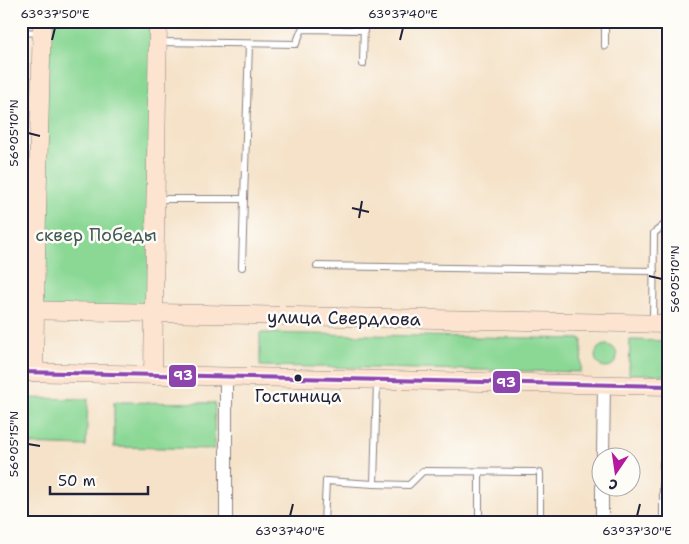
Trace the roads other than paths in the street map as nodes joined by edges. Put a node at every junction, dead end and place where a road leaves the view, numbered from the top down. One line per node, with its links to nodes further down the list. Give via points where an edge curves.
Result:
1 (158, 21): 7 (main road)
2 (364, 21): 5 (lane)
3 (605, 21): 9 (lane)
4 (42, 27): 6 (lane); 11 (main road)
5 (364, 30): 8 (lane, via 302,29 296,44); 10 (lane)
6 (21, 32)
7 (158, 42): 8 (lane); 12 (main road)
8 (249, 44): 13 (lane)
9 (605, 46)
10 (363, 64)
11 (29, 192): 18 (main road)
12 (156, 199): 13 (lane); 19 (main road)
13 (244, 199): 16 (lane)
14 (668, 222): 17 (lane, via 654,233)
15 (317, 266): 17 (lane)
16 (242, 267)
17 (654, 271): 20 (lane)
18 (28, 311): 19 (main road, улица Свердлова); 21 (main road)
19 (154, 313): 20 (main road, улица Свердлова); 22 (main road)
20 (660, 324)
21 (28, 372): 22 (main road)
22 (153, 375): 23 (main road)
23 (226, 376): 24 (main road); 33 (street)
24 (377, 380): 25 (main road); 30 (lane)
25 (604, 384): 26 (main road); 27 (street)
26 (668, 386)
27 (603, 446)
28 (668, 456): 37 (lane, via 664,463)
29 (479, 472): 30 (lane, via 423,471 409,485); 32 (lane); 35 (lane, via 537,472)
30 (374, 484): 34 (lane, via 326,482)
31 (602, 496): 36 (street)
32 (479, 520)
33 (226, 523)
34 (324, 523)
35 (540, 523)
36 (602, 523)
37 (663, 523)

